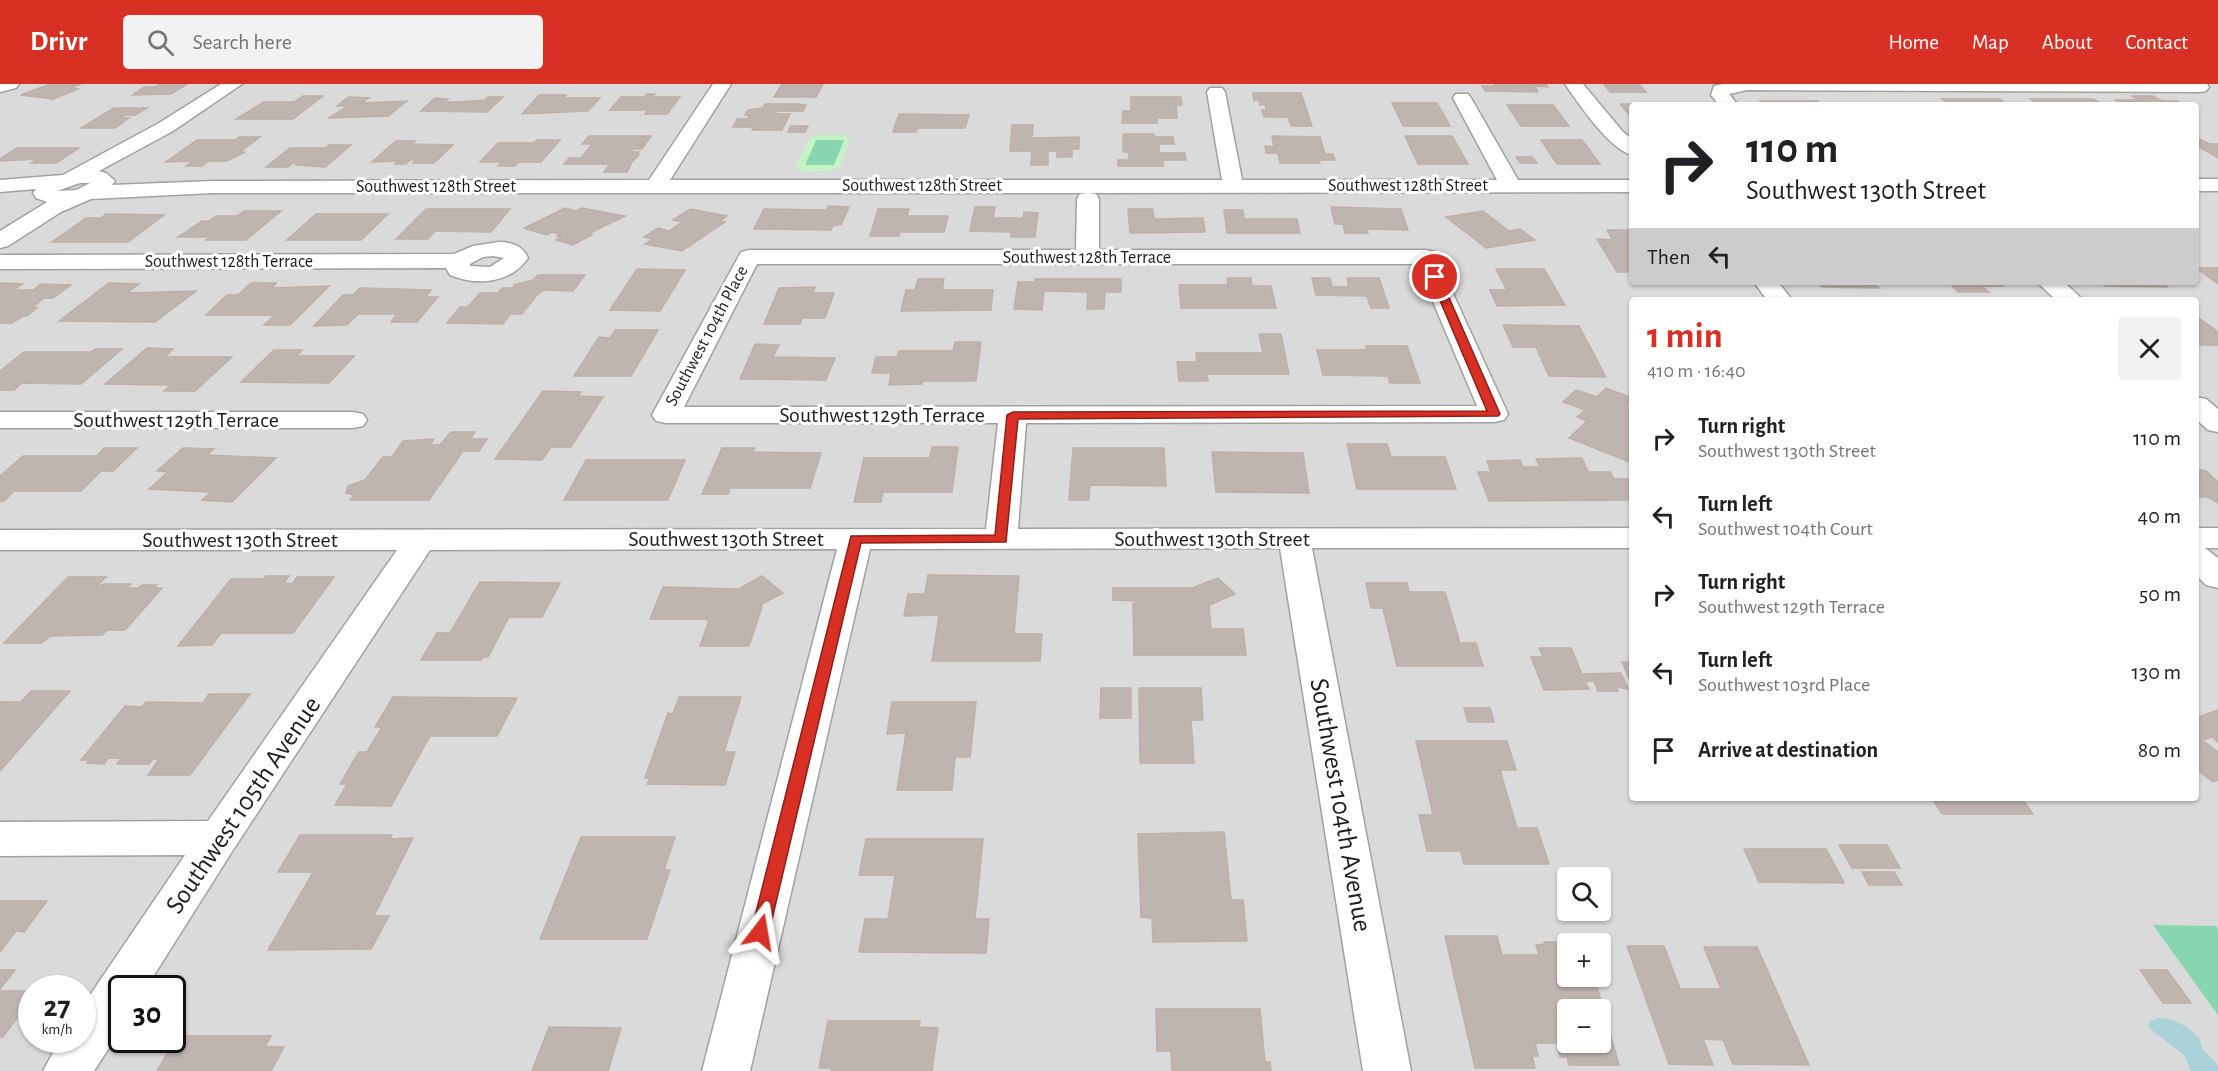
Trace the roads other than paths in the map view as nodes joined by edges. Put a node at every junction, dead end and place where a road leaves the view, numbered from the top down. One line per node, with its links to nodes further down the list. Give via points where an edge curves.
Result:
1 (10, 84): 6 (street)
2 (233, 84): 11 (street)
3 (722, 84): 21 (street)
4 (1574, 84): 12 (street)
5 (2198, 85): 8 (street); 9 (street, via 1747,86)
6 (0, 87)
7 (1216, 92): 17 (street)
8 (2218, 96)
9 (1724, 97)
10 (1462, 99): 18 (street)
11 (166, 127): 13 (street); 22 (street)
12 (1629, 147)
13 (104, 179): 20 (street, Southwest 128th Street); 22 (street, via 100,187)
14 (2199, 185): 15 (street)
15 (2218, 185)
16 (0, 186): 22 (street, Southwest 128th Street)
17 (1233, 186): 18 (street, Southwest 128th Street); 21 (street, Southwest 128th Street)
18 (1511, 186): 19 (street, Southwest 128th Street)
19 (1629, 186)
20 (213, 187): 21 (street, Southwest 128th Street); 22 (street, Southwest 128th Street)
21 (655, 187)
22 (63, 189): 23 (street, Southwest 128th Street); 25 (street); 26 (street, via 53,207)
23 (0, 191)
24 (1088, 199): 28 (street)
25 (0, 229)
26 (0, 241)
27 (749, 257): 28 (street, Southwest 128th Terrace); 37 (street, Southwest 104th Place)
28 (1087, 258): 36 (street, Southwest 128th Terrace, via 1426,257)
29 (459, 261): 30 (street, Southwest 128th Terrace)
30 (0, 262)
31 (1768, 285): 33 (street)
32 (2052, 285): 34 (street)
33 (1778, 297)
34 (2066, 297)
35 (2199, 408): 41 (street)
36 (1494, 414): 38 (street, Southwest 129th Terrace)
37 (666, 415): 38 (street, Southwest 129th Terrace)
38 (1013, 415): 47 (street)
39 (0, 420): 40 (street, Southwest 129th Terrace)
40 (353, 420)
41 (2218, 424)
42 (1294, 538): 43 (street, Southwest 130th Street); 47 (street, Southwest 130th Street); 56 (street, Southwest 104th Avenue)
43 (1629, 538)
44 (2199, 538): 45 (street)
45 (2218, 538)
46 (856, 539): 47 (street, Southwest 130th Street); 49 (street, Southwest 130th Street); 55 (street)
47 (1001, 539)
48 (0, 540): 49 (street, Southwest 130th Street)
49 (420, 540): 52 (street, Southwest 105th Avenue)
50 (2199, 559): 51 (street)
51 (2218, 578)
52 (219, 838): 53 (street); 54 (street, Southwest 105th Avenue)
53 (0, 839)
54 (68, 1071)
55 (726, 1071)
56 (1386, 1071)

